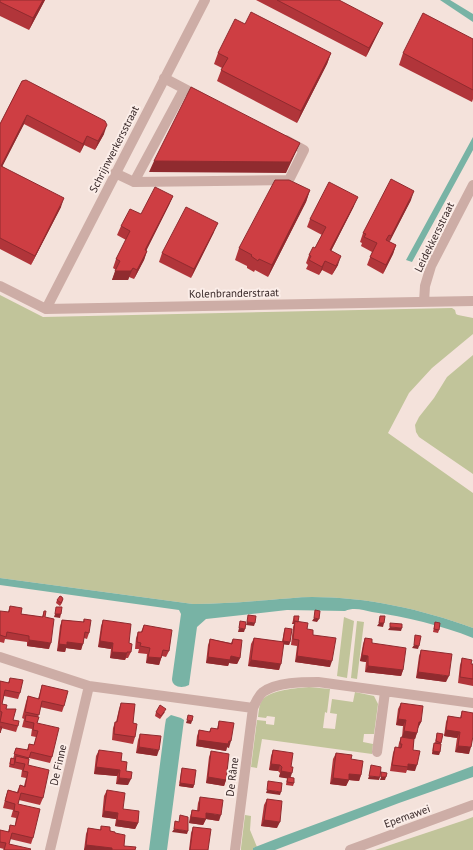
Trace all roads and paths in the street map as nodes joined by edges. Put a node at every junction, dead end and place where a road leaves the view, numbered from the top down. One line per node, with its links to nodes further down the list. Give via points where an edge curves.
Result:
1 (204, 0): 2 (street, Schrijnwerkersstraat)
2 (164, 78): 3 (street); 6 (street, Schrijnwerkersstraat)
3 (184, 89): 4 (street); 7 (street)
4 (212, 103)
5 (276, 135): 7 (street, via 304,150 289,180)
6 (115, 173): 7 (street); 12 (street, Schrijnwerkersstraat)
7 (134, 182)
8 (473, 185): 11 (street, Leidekkersstraat, via 431,266 425,286)
9 (0, 286): 12 (street, Kolenbranderstraat)
10 (473, 301): 11 (street, Kolenbranderstraat)
11 (424, 302): 12 (street, Kolenbranderstraat)
12 (46, 309)
13 (0, 657): 14 (street)
14 (89, 686): 17 (street); 20 (street, De Finne)
15 (385, 692): 16 (street, De Râne); 17 (street, De Râne, via 303,682 274,687 264,692); 18 (street)
16 (473, 703)
17 (253, 708): 21 (street, De Râne)
18 (377, 752)
19 (473, 805): 22 (street, Epemawei)
20 (50, 850)
21 (235, 850)
22 (350, 850)

